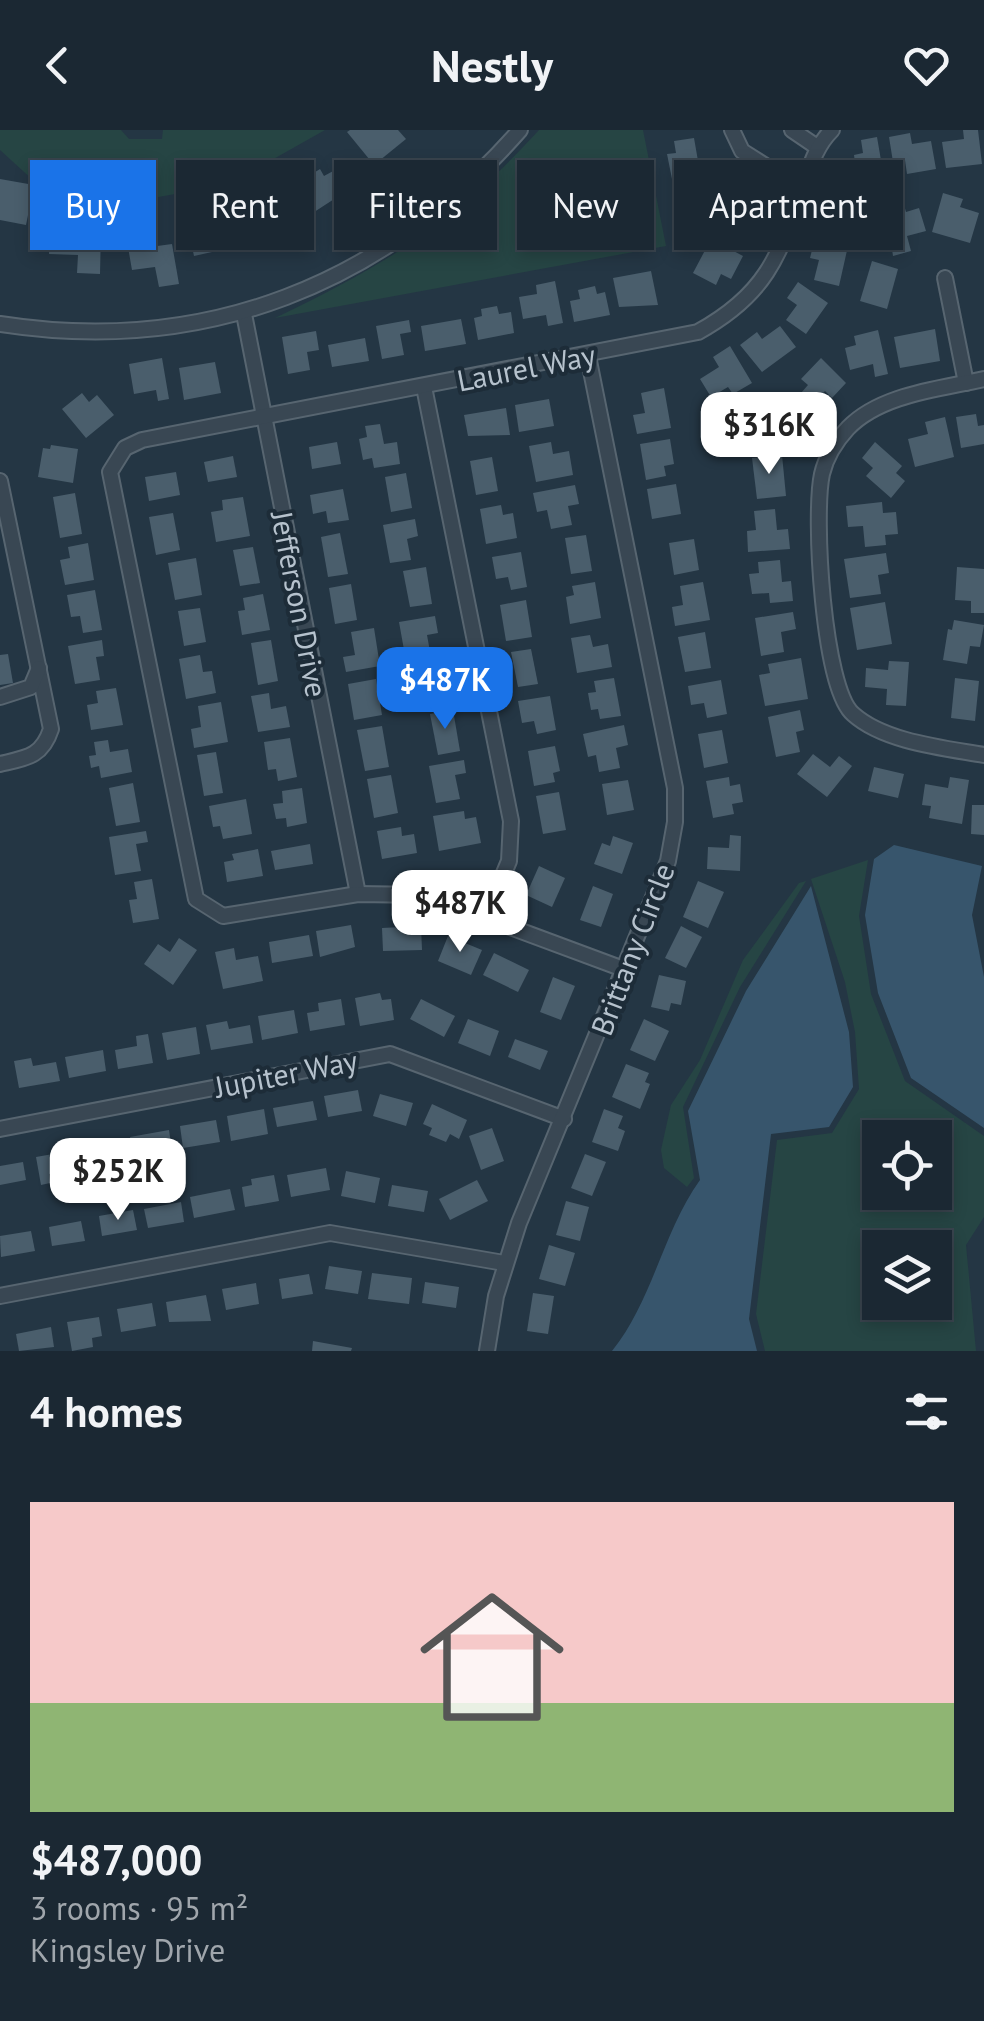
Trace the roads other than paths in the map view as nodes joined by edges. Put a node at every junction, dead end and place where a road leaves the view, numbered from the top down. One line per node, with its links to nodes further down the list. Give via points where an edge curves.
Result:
1 (520, 130): 10 (street, via 418,227 365,262)
2 (732, 130): 6 (street, via 742,151)
3 (792, 130): 5 (street)
4 (832, 130): 5 (street, Laurel Way)
5 (817, 146): 7 (street, Laurel Way)
6 (756, 160)
7 (812, 160)
8 (779, 250): 12 (street, Laurel Way, via 755,292 698,332)
9 (945, 278): 14 (street)
10 (244, 314): 11 (street, via 147,332); 16 (street, Jefferson Drive)
11 (0, 324)
12 (588, 356): 15 (street, Laurel Way); 24 (street, Brittany Circle, via 674,788 668,861)
13 (984, 379): 14 (street)
14 (966, 383): 20 (street, via 897,400 851,426 822,470 818,503 834,679 850,712 875,730)
15 (424, 386): 16 (street, Laurel Way); 23 (street, via 512,821 508,860)
16 (262, 418): 22 (street, Jefferson Drive); 22 (street, Laurel Way, via 142,440 114,462 110,489 190,886 209,912 240,916)
17 (0, 482): 18 (street)
18 (40, 667): 19 (street, via 31,687); 21 (street, via 51,729 46,745 34,756)
19 (0, 697)
20 (984, 755)
21 (0, 764)
22 (358, 894): 23 (street, via 424,895)
23 (486, 916): 24 (street)
24 (626, 970): 25 (street, Brittany Circle)
25 (564, 1119): 26 (street, Jupiter Way, via 390,1054); 27 (street, Brittany Circle)
26 (0, 1129)
27 (504, 1263): 28 (street, via 330,1233); 29 (street, Brittany Circle)
28 (0, 1296)
29 (487, 1351)

